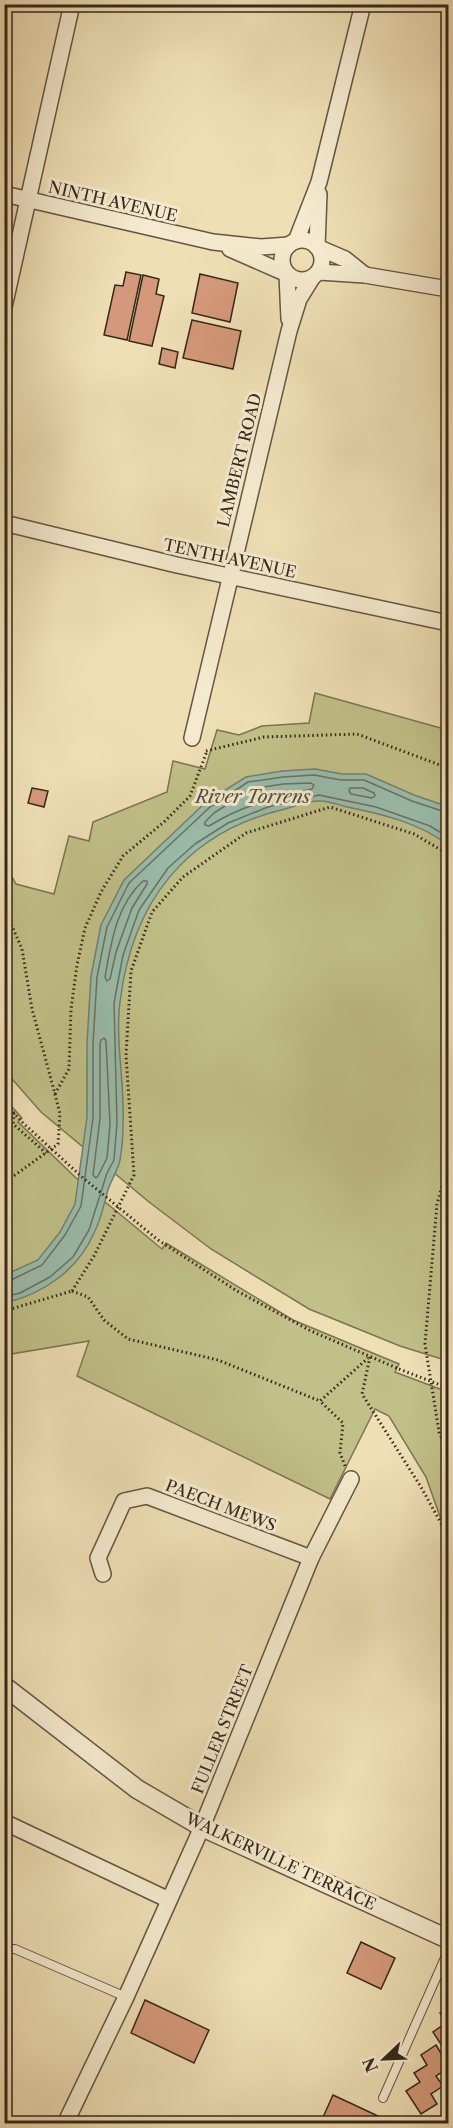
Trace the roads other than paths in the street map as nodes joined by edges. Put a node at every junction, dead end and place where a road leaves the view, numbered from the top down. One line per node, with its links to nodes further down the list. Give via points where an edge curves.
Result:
1 (72, 4): 5 (street)
2 (363, 4): 3 (street)
3 (319, 182): 7 (street); 8 (street)
4 (4, 194): 5 (street, NINTH AVENUE)
5 (29, 200): 6 (street, NINTH AVENUE); 13 (street)
6 (213, 242): 7 (street, NINTH AVENUE, via 261,247); 9 (street, NINTH AVENUE)
7 (292, 243): 8 (street, via 304,240); 9 (street, via 282,259)
8 (317, 247): 10 (street, via 323,259); 11 (street, via 345,259)
9 (287, 274): 10 (street, via 303,281); 14 (street, LAMBERT ROAD)
10 (316, 275): 11 (street); 14 (street, LAMBERT ROAD, via 299,299)
11 (365, 275): 12 (street)
12 (448, 289)
13 (4, 307)
14 (289, 331): 16 (street, LAMBERT ROAD)
15 (4, 524): 16 (street, TENTH AVENUE)
16 (230, 576): 17 (street, TENTH AVENUE); 18 (street, LAMBERT ROAD)
17 (448, 623)
18 (192, 738)
19 (351, 1479): 20 (street, FULLER STREET)
20 (311, 1558): 21 (street, PAECH MEWS, via 147,1496 124,1500 98,1558); 24 (street, FULLER STREET)
21 (104, 1574)
22 (4, 1686): 24 (street, WALKERVILLE TERRACE, via 137,1789)
23 (4, 1822): 25 (street)
24 (202, 1827): 25 (street, FULLER STREET); 26 (street, WALKERVILLE TERRACE)
25 (169, 1900): 29 (street, FULLER STREET)
26 (448, 1939)
27 (4, 1948): 29 (lane, via 15,1949)
28 (448, 1951): 30 (lane)
29 (126, 1997): 31 (street, FULLER STREET)
30 (383, 2098)
31 (65, 2124)

